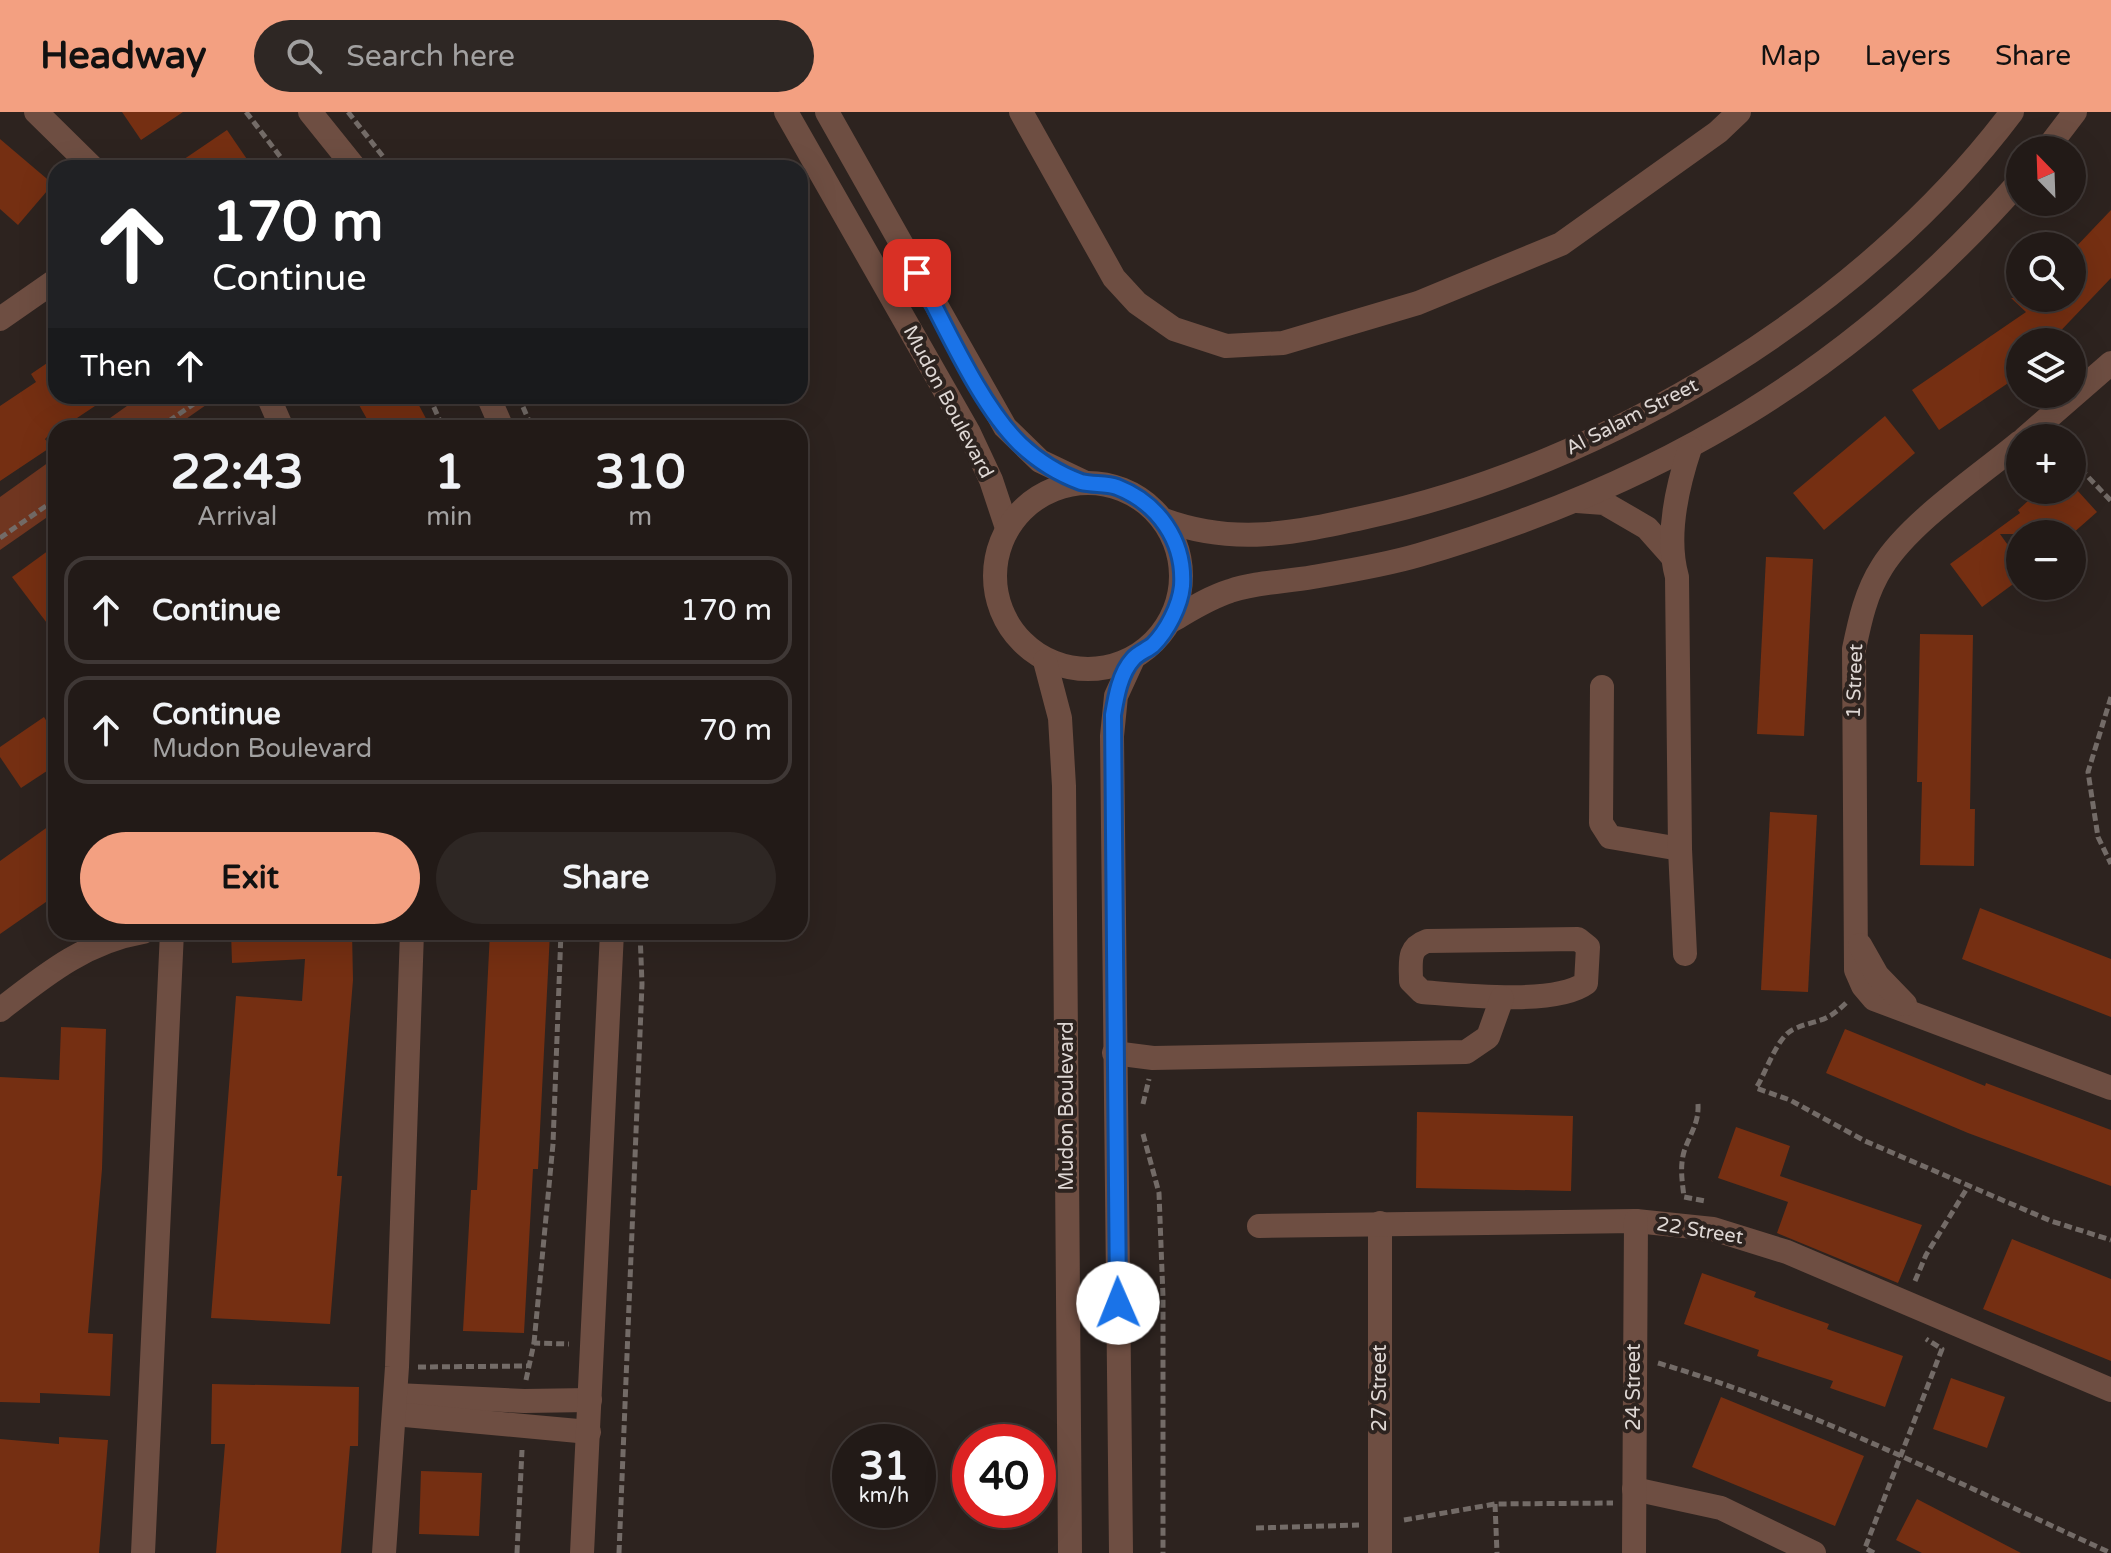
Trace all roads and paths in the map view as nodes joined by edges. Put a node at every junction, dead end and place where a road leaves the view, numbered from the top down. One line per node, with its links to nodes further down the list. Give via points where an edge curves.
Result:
1 (36, 112): 12 (street)
2 (246, 112): 13 (path)
3 (310, 112): 14 (street)
4 (348, 112): 15 (path)
5 (786, 112): 31 (street, Mudon Boulevard, via 969,433)
6 (827, 112): 26 (street, Mudon Boulevard, via 1005,427 1040,461)
7 (1021, 112): 8 (street, via 1114,278 1137,303 1174,329 1226,346 1283,343 1403,308 1561,244)
8 (1739, 112)
9 (2012, 112): 30 (street, Al Salam Street, via 1946,188 1813,307 1723,369 1572,450 1485,484 1303,531 1224,536)
10 (2075, 112): 11 (street)
11 (2057, 136)
12 (85, 160)
13 (283, 160)
14 (349, 160)
15 (386, 160)
16 (2006, 197): 23 (street, via 1902,299 1785,390)
17 (48, 286): 18 (street)
18 (0, 319)
19 (2111, 363): 22 (street)
20 (194, 404): 21 (path)
21 (170, 420)
22 (2041, 424)
23 (1690, 448): 27 (street); 33 (street)
24 (2006, 453): 41 (street, 1 Street, via 1910,532 1882,567 1863,606 1854,649)
25 (2086, 475): 28 (path)
26 (1084, 482): 30 (street, via 1128,492); 31 (street, via 1054,489 1028,504)
27 (1577, 501): 33 (street, via 1604,503 1647,528); 34 (street, via 1414,556 1231,591)
28 (2111, 501)
29 (48, 505): 32 (path)
30 (1164, 520): 34 (street, via 1179,552 1182,588)
31 (1007, 528): 36 (street, via 996,557 994,588 1003,617 1021,642)
32 (0, 538)
33 (1671, 555): 39 (street, via 1677,577)
34 (1171, 621): 35 (street)
35 (1133, 659): 36 (street, via 1104,669 1074,670); 53 (street, via 1113,715)
36 (1045, 661): 91 (street, Mudon Boulevard, via 1060,718 1065,813)
37 (1602, 687): 39 (street, via 1601,823 1610,837)
38 (2111, 697): 40 (path, via 2088,772 2098,837)
39 (1680, 849): 48 (street)
40 (2111, 864)
41 (1858, 939): 49 (street, 1 Street, via 1856,970); 52 (street, 1 Street, via 1884,985)
42 (110, 940): 51 (street, via 72,956)
43 (172, 940): 86 (street)
44 (412, 940): 72 (street)
45 (561, 940): 67 (path, via 553,1144)
46 (612, 940): 69 (street)
47 (640, 940): 68 (path)
48 (1685, 954)
49 (1863, 986): 52 (street, 1 Street, via 1874,999); 59 (path, via 1816,1025 1792,1029 1756,1088)
50 (1502, 998): 50 (street, via 1422,992 1411,981 1410,954 1427,941 1578,939 1588,947 1586,983 1576,991); 54 (street, via 1488,1037 1466,1052)
51 (0, 1010)
52 (1915, 1013): 55 (street, 1 Street)
53 (1114, 1053): 54 (street); 92 (street)
54 (1153, 1058): 57 (path)
55 (2111, 1088)
56 (1698, 1104): 60 (path, via 1680,1171 1684,1197)
57 (1143, 1111)
58 (1143, 1121): 93 (path, via 1159,1193)
59 (1969, 1185): 64 (path, via 2079,1233); 65 (path, via 1926,1255)
60 (1710, 1202)
61 (1636, 1221): 62 (street, 22 Street); 65 (street, 22 Street, via 1750,1238); 70 (street, 24 Street)
62 (1380, 1223): 63 (street, 22 Street); 84 (street, 27 Street)
63 (1259, 1226)
64 (2111, 1240)
65 (1906, 1303): 66 (street, 22 Street)
66 (1936, 1316): 73 (street, 22 Street); 81 (path, via 1925,1341 1942,1349)
67 (534, 1343): 69 (path); 71 (path)
68 (628, 1343): 69 (path); 90 (path)
69 (592, 1344): 74 (street)
70 (1635, 1356): 81 (path, via 1711,1378); 82 (street, 24 Street)
71 (527, 1366): 72 (path); 75 (path)
72 (397, 1367): 76 (street)
73 (2111, 1390)
74 (590, 1400): 75 (street); 78 (street)
75 (524, 1401): 76 (street)
76 (395, 1405): 77 (street); 87 (street)
77 (523, 1427): 78 (street); 80 (path)
78 (589, 1432): 89 (street)
79 (508, 1449): 80 (path)
80 (522, 1452): 88 (path)
81 (1900, 1457): 98 (path, via 1865,1548); 99 (path)
82 (1634, 1496): 83 (path); 96 (street, 24 Street); 97 (street, via 1721,1508)
83 (1495, 1504): 84 (path); 95 (path)
84 (1380, 1524): 85 (path); 94 (street, 27 Street)
85 (1256, 1528)
86 (143, 1553)
87 (384, 1553)
88 (517, 1553)
89 (582, 1553)
90 (619, 1553)
91 (1070, 1553)
92 (1121, 1553)
93 (1163, 1553)
94 (1380, 1553)
95 (1497, 1553)
96 (1634, 1553)
97 (1814, 1553)
98 (1874, 1553)
99 (2111, 1553)

